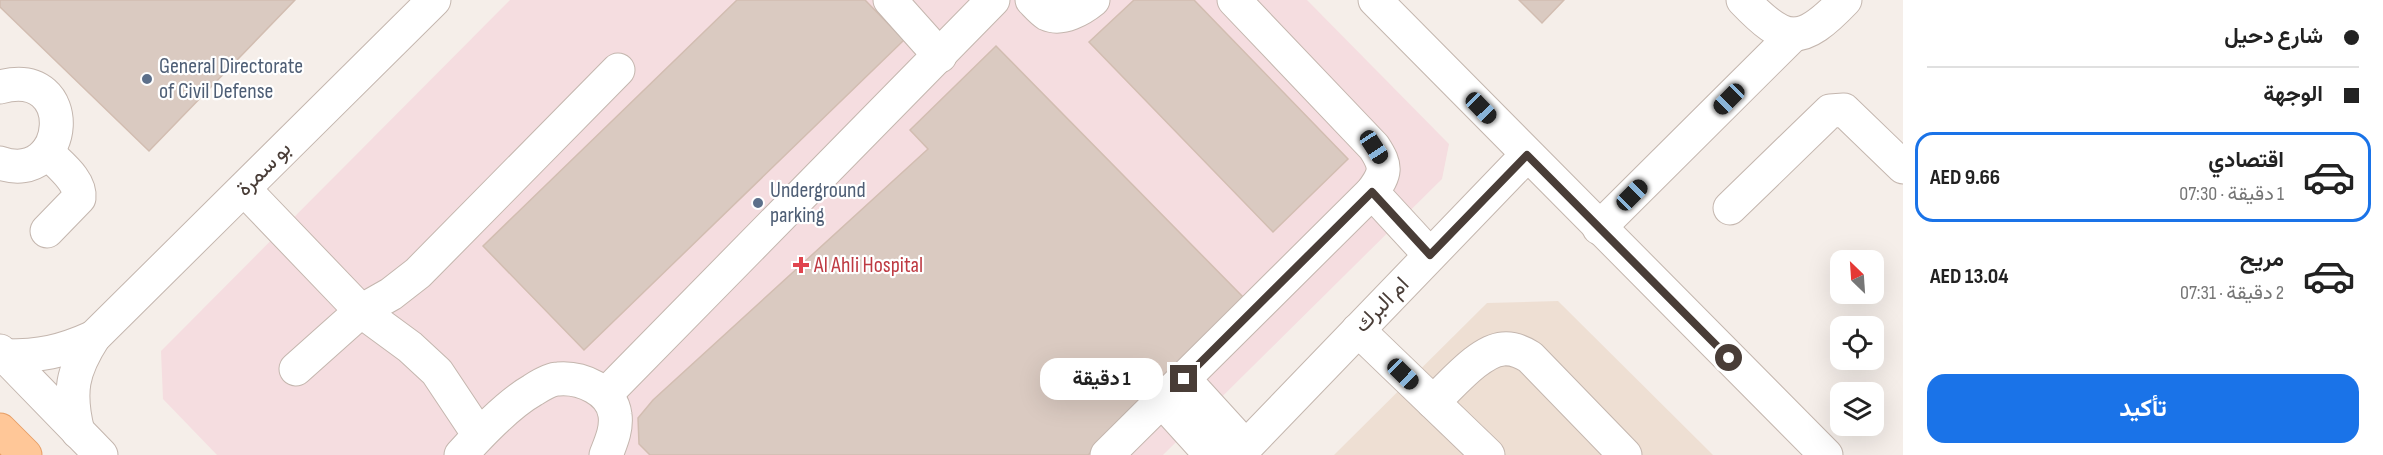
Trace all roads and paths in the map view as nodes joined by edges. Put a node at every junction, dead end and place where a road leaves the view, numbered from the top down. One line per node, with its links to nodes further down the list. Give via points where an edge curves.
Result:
1 (434, 0): 18 (street, بو سمرة)
2 (890, 0): 11 (street)
3 (993, 0): 11 (street)
4 (1032, 0): 5 (street, via 1047,14 1064,15)
5 (1093, 0)
6 (1234, 0): 19 (street, via 1374,147 1383,161 1383,177)
7 (1375, 0): 15 (street)
8 (1743, 0): 10 (street, via 1778,32)
9 (1845, 0): 10 (street, via 1813,30)
10 (1794, 34): 21 (street)
11 (940, 56): 30 (street)
12 (618, 70): 24 (street, via 418,273)
13 (0, 87): 14 (street, via 14,83 30,85 44,93 54,107 58,123)
14 (47, 152): 16 (street, via 34,162 18,166); 22 (street, via 80,190 79,198)
15 (1527, 155): 21 (street); 23 (street, ام البرك)
16 (0, 163)
17 (1903, 166): 20 (street, via 1844,110 1830,111)
18 (244, 189): 24 (street); 26 (street, بو سمرة)
19 (1372, 192): 23 (street); 29 (street)
20 (1730, 208)
21 (1599, 228): 43 (street)
22 (47, 231)
23 (1430, 255): 25 (street, ام البرك)
24 (361, 311): 28 (street); 34 (street, via 437,372)
25 (1358, 330): 31 (street); 35 (street, ام البرك)
26 (94, 337): 27 (street, بو سمرة, via 65,350 35,356); 33 (street, بو سمرة, via 80,358 73,382 72,408)
27 (2, 354): 33 (street)
28 (296, 369)
29 (1173, 390): 35 (street); 39 (street); 40 (street)
30 (606, 394): 34 (street, via 584,382 557,379 532,390); 38 (street, via 615,414 614,437)
31 (1433, 402): 41 (street); 42 (street, via 1487,354 1506,348 1518,351 1530,357)
32 (0, 430): 36 (main road)
33 (78, 432): 37 (street)
34 (470, 445)
35 (1242, 451)
36 (25, 455)
37 (101, 455)
38 (606, 455)
39 (1107, 455)
40 (1211, 455)
41 (1488, 455)
42 (1625, 455)
43 (1826, 455)

